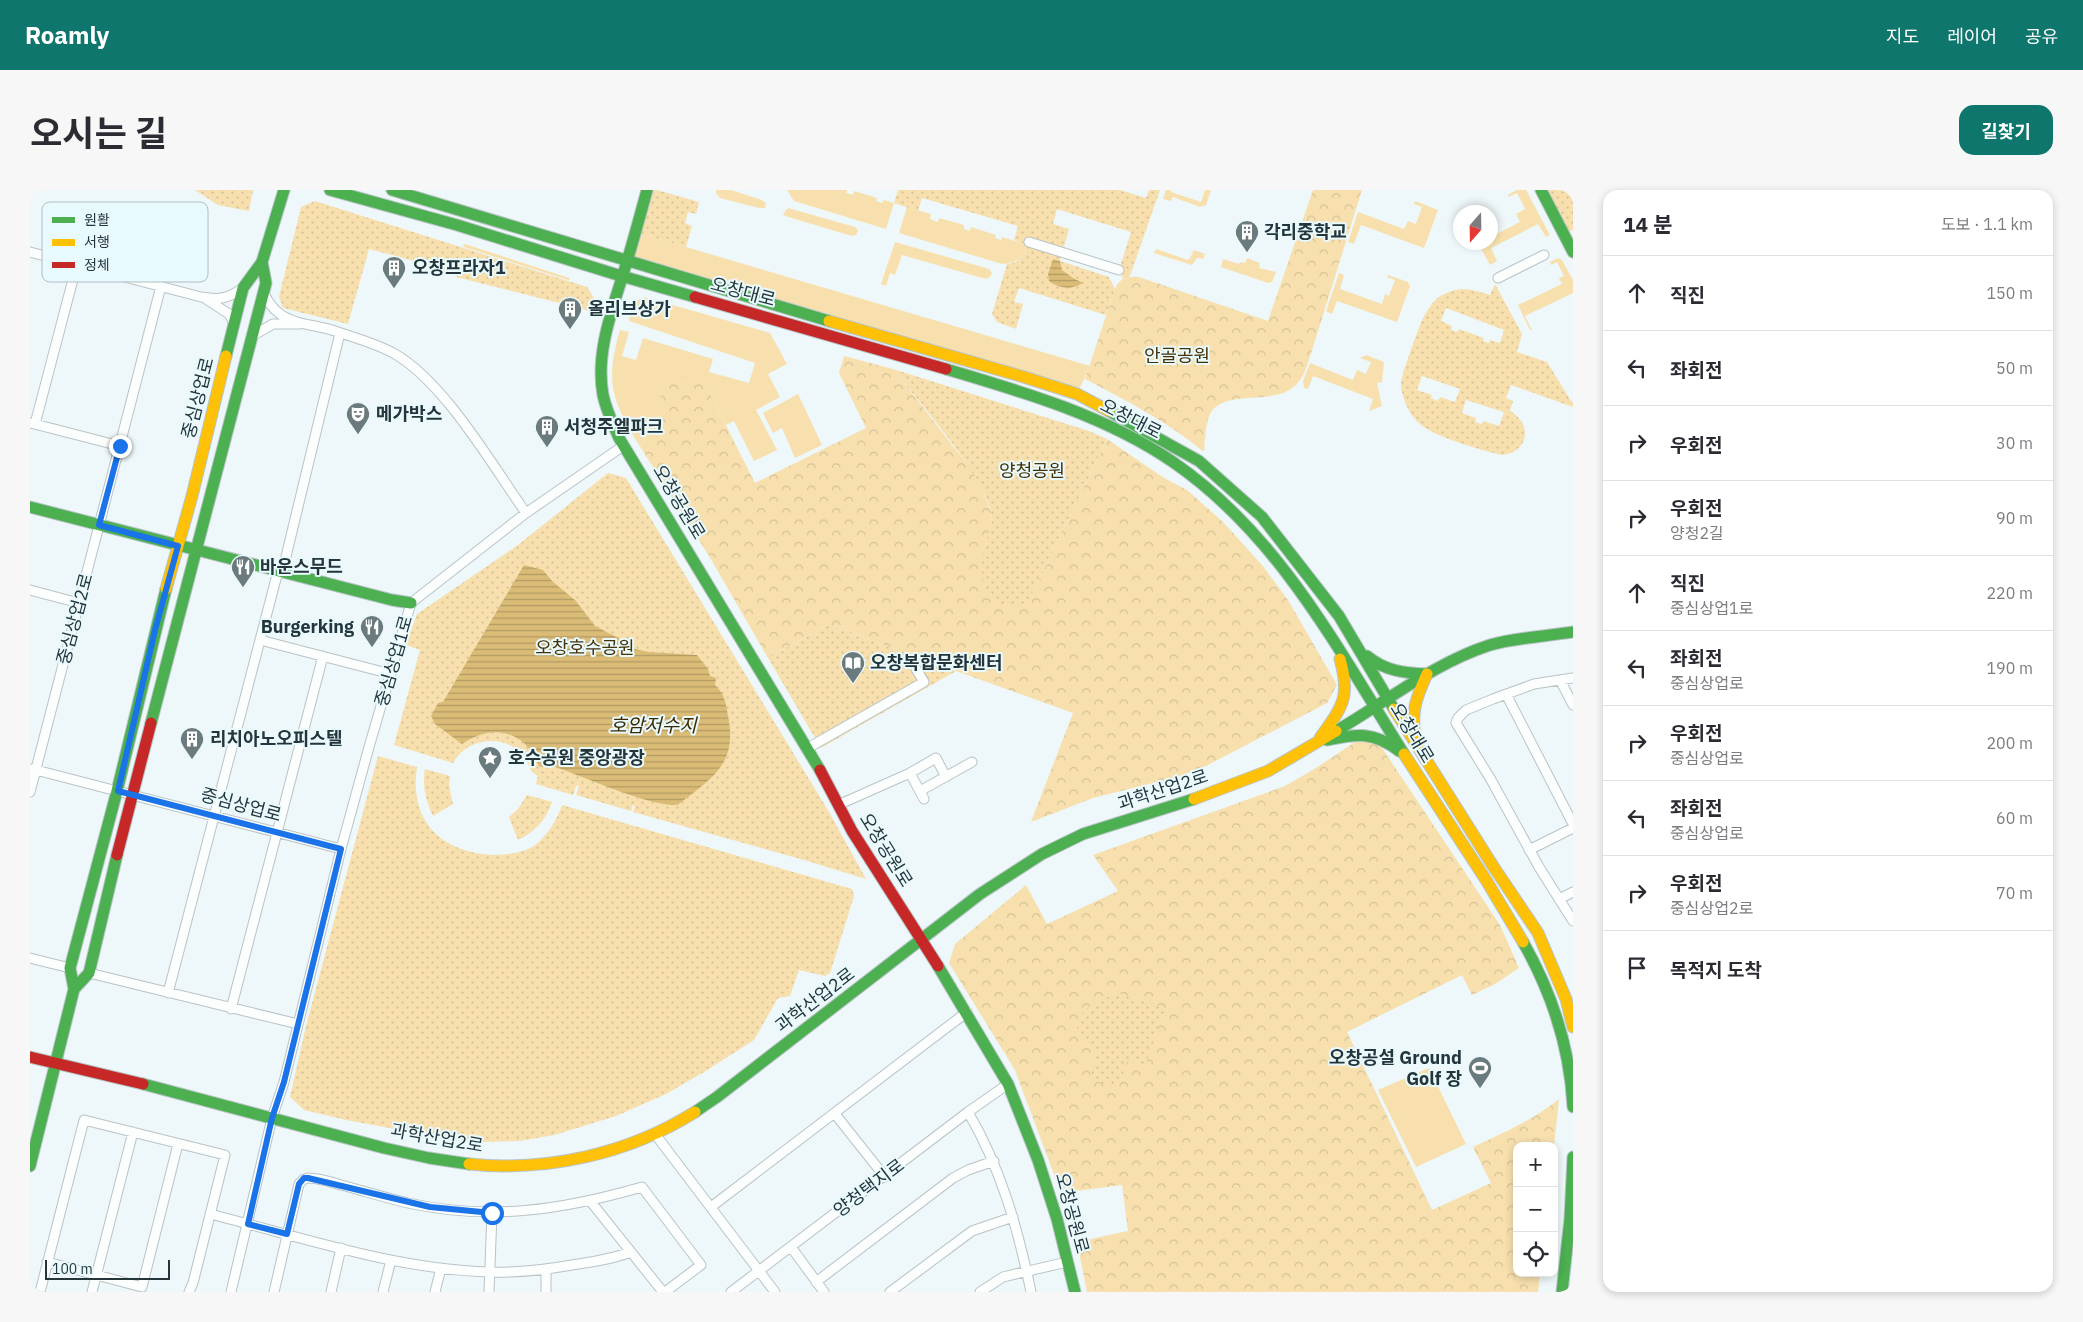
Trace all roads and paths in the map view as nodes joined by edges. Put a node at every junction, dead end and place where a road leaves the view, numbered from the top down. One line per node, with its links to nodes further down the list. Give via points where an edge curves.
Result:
1 (284, 190): 9 (street, 중심상업로)
2 (330, 190): 12 (street, 오창대로, via 475,230)
3 (392, 190): 10 (street, 오창대로)
4 (647, 190): 10 (street, 오창공원로)
5 (1541, 190): 7 (street)
6 (1029, 242): 11 (street)
7 (1573, 252)
8 (1544, 255): 13 (street)
9 (262, 262): 17 (street, 중심상업로); 18 (street, 중심상업로, via 266,283)
10 (627, 262): 12 (street, 오창공원로); 39 (street, 오창대로, via 1033,380 1076,394 1147,430 1198,461 1262,517 1339,616)
11 (1119, 270)
12 (622, 277): 26 (street, 오창공원로, via 605,334 600,364 603,397); 38 (street, 오창대로, via 1000,386 1060,405 1127,434 1204,485 1250,527 1299,587)
13 (1498, 278)
14 (72, 282): 24 (street)
15 (147, 282): 16 (street)
16 (162, 286): 19 (street); 25 (street, 중심상업2로)
17 (243, 288): 19 (street, via 231,297); 20 (street, 중심상업로)
18 (264, 293): 21 (street, via 281,314); 23 (street, 중심상업로)
19 (201, 297): 20 (street, via 228,314)
20 (234, 323): 30 (street, 중심상업로)
21 (308, 325): 22 (street); 23 (street, via 273,324)
22 (340, 333): 28 (street, via 374,343 418,370 443,397); 32 (street)
23 (252, 336): 31 (street, 중심상업로)
24 (33, 423): 25 (street)
25 (120, 446): 29 (street, 중심상업2로)
26 (623, 446): 28 (street); 52 (street, 오창공원로, via 636,462)
27 (30, 507): 29 (street)
28 (526, 513): 35 (street, 중심상업1로)
29 (99, 525): 30 (street); 34 (street, 중심상업2로)
30 (178, 546): 31 (street); 58 (street, 중심상업로)
31 (195, 550): 32 (street); 60 (street, 중심상업로)
32 (280, 572): 35 (street); 37 (street)
33 (30, 590): 34 (street)
34 (79, 603): 55 (street, 중심상업2로)
35 (412, 603): 42 (street, 중심상업1로)
36 (1573, 632): 43 (street, 과학산업2로, via 1492,644)
37 (260, 640): 40 (street); 62 (street)
38 (1334, 640): 49 (street, 오창대로); 50 (street, via 1346,677 1346,696)
39 (1356, 646): 43 (street, via 1389,671); 47 (street, 오창대로)
40 (323, 656): 42 (street); 65 (street)
41 (916, 669): 52 (street, via 924,682)
42 (391, 674): 66 (street, 중심상업1로)
43 (1427, 674): 47 (street, 과학산업2로); 51 (street, via 1412,707)
44 (1573, 678): 45 (street)
45 (1560, 680): 46 (street, via 1534,684); 48 (street)
46 (1506, 694): 63 (street); 67 (street, via 1466,710 1456,723)
47 (1388, 699): 49 (street, 과학산업2로); 51 (street, 오창대로)
48 (1573, 705)
49 (1376, 708): 50 (street, 과학산업2로); 53 (street, 오창대로)
50 (1317, 742): 53 (street, via 1365,734 1390,743); 71 (street, 과학산업2로, via 1254,777 1063,843 980,894)
51 (1417, 745): 80 (street, 오창대로, via 1538,934 1566,999)
52 (806, 749): 61 (street, 오창공원로)
53 (1405, 756): 84 (street, 오창대로, via 1520,936 1538,970 1567,1052)
54 (972, 762): 57 (street)
55 (33, 769): 58 (street, 중심상업로); 59 (street, 중심상업2로)
56 (910, 773): 57 (street, via 936,758); 57 (street, via 922,795); 61 (street)
57 (946, 777)
58 (118, 791): 60 (street, 중심상업로); 73 (street, 중심상업로)
59 (30, 792)
60 (132, 794): 62 (street, 중심상업로); 74 (street, 중심상업로)
61 (838, 805): 71 (street, 오창공원로)
62 (215, 816): 65 (street, 중심상업로); 76 (street)
63 (1573, 824)
64 (1573, 828): 67 (street)
65 (277, 832): 66 (street, 중심상업로); 77 (street)
66 (341, 849): 79 (street, 중심상업1로)
67 (1529, 850): 69 (street)
68 (1573, 892): 69 (street)
69 (1559, 899): 70 (street)
70 (1573, 921)
71 (922, 940): 78 (street, 오창공원로); 89 (street, 과학산업2로, via 717,1097)
72 (30, 958): 73 (street)
73 (70, 968): 75 (street, 중심상업로)
74 (88, 973): 75 (street, 중심상업로); 76 (street)
75 (74, 990): 82 (street, 중심상업로)
76 (168, 993): 77 (street)
77 (231, 1009): 79 (street)
78 (967, 1012): 83 (street, 오창공원로); 86 (street)
79 (298, 1024): 87 (street, 중심상업1로)
80 (1573, 1027)
81 (30, 1057): 82 (street, 과학산업2로)
82 (55, 1063): 87 (street, 과학산업2로); 93 (street, 중심상업로)
83 (1008, 1084): 85 (street, 양청택지로); 107 (street, 오창공원로, via 1038,1160)
84 (1573, 1107)
85 (968, 1112): 92 (street); 94 (street, 양청택지로)
86 (835, 1114): 94 (street); 96 (street)
87 (272, 1118): 89 (street, 과학산업2로, via 398,1151 482,1165 574,1159); 100 (street, 중심상업1로)
88 (132, 1132): 90 (street); 106 (street, via 84,1120); 113 (street)
89 (655, 1134): 96 (street)
90 (178, 1144): 98 (street, via 224,1156); 115 (street)
91 (1573, 1156): 134 (street)
92 (994, 1161): 99 (street); 114 (street, via 953,1178)
93 (30, 1166)
94 (885, 1177): 102 (street, 양청택지로)
95 (591, 1202): 97 (street, via 524,1212); 104 (street); 126 (street, via 642,1188 701,1265)
96 (711, 1207): 110 (street)
97 (492, 1213): 101 (street, via 430,1207 304,1178 299,1184); 112 (street)
98 (210, 1214): 100 (street); 118 (street)
99 (1013, 1217): 111 (street); 130 (street, via 972,1231)
100 (248, 1224): 101 (street); 119 (street, 중심상업1로)
101 (287, 1234): 103 (street); 120 (street)
102 (791, 1247): 110 (street, 양청택지로); 114 (street)
103 (342, 1248): 105 (street); 121 (street)
104 (631, 1252): 109 (street, via 616,1258); 126 (street)
105 (391, 1260): 108 (street); 122 (street)
106 (48, 1262): 113 (street); 116 (street)
107 (1067, 1262): 111 (street); 133 (street, 오창공원로)
108 (441, 1268): 112 (street); 123 (street)
109 (546, 1269): 112 (street); 125 (street)
110 (759, 1271): 127 (street, 양청택지로); 128 (street)
111 (1027, 1271): 131 (street, via 1003,1277); 132 (street)
112 (490, 1272): 124 (street)
113 (96, 1275): 115 (street); 117 (street)
114 (816, 1282): 129 (street)
115 (144, 1289)
116 (40, 1292)
117 (92, 1292)
118 (189, 1292)
119 (231, 1292)
120 (274, 1292)
121 (331, 1292)
122 (383, 1292)
123 (435, 1292)
124 (489, 1292)
125 (546, 1292)
126 (664, 1292)
127 (731, 1292)
128 (774, 1292)
129 (824, 1292)
130 (890, 1292)
131 (980, 1292)
132 (1031, 1292)
133 (1075, 1292)
134 (1562, 1292)

